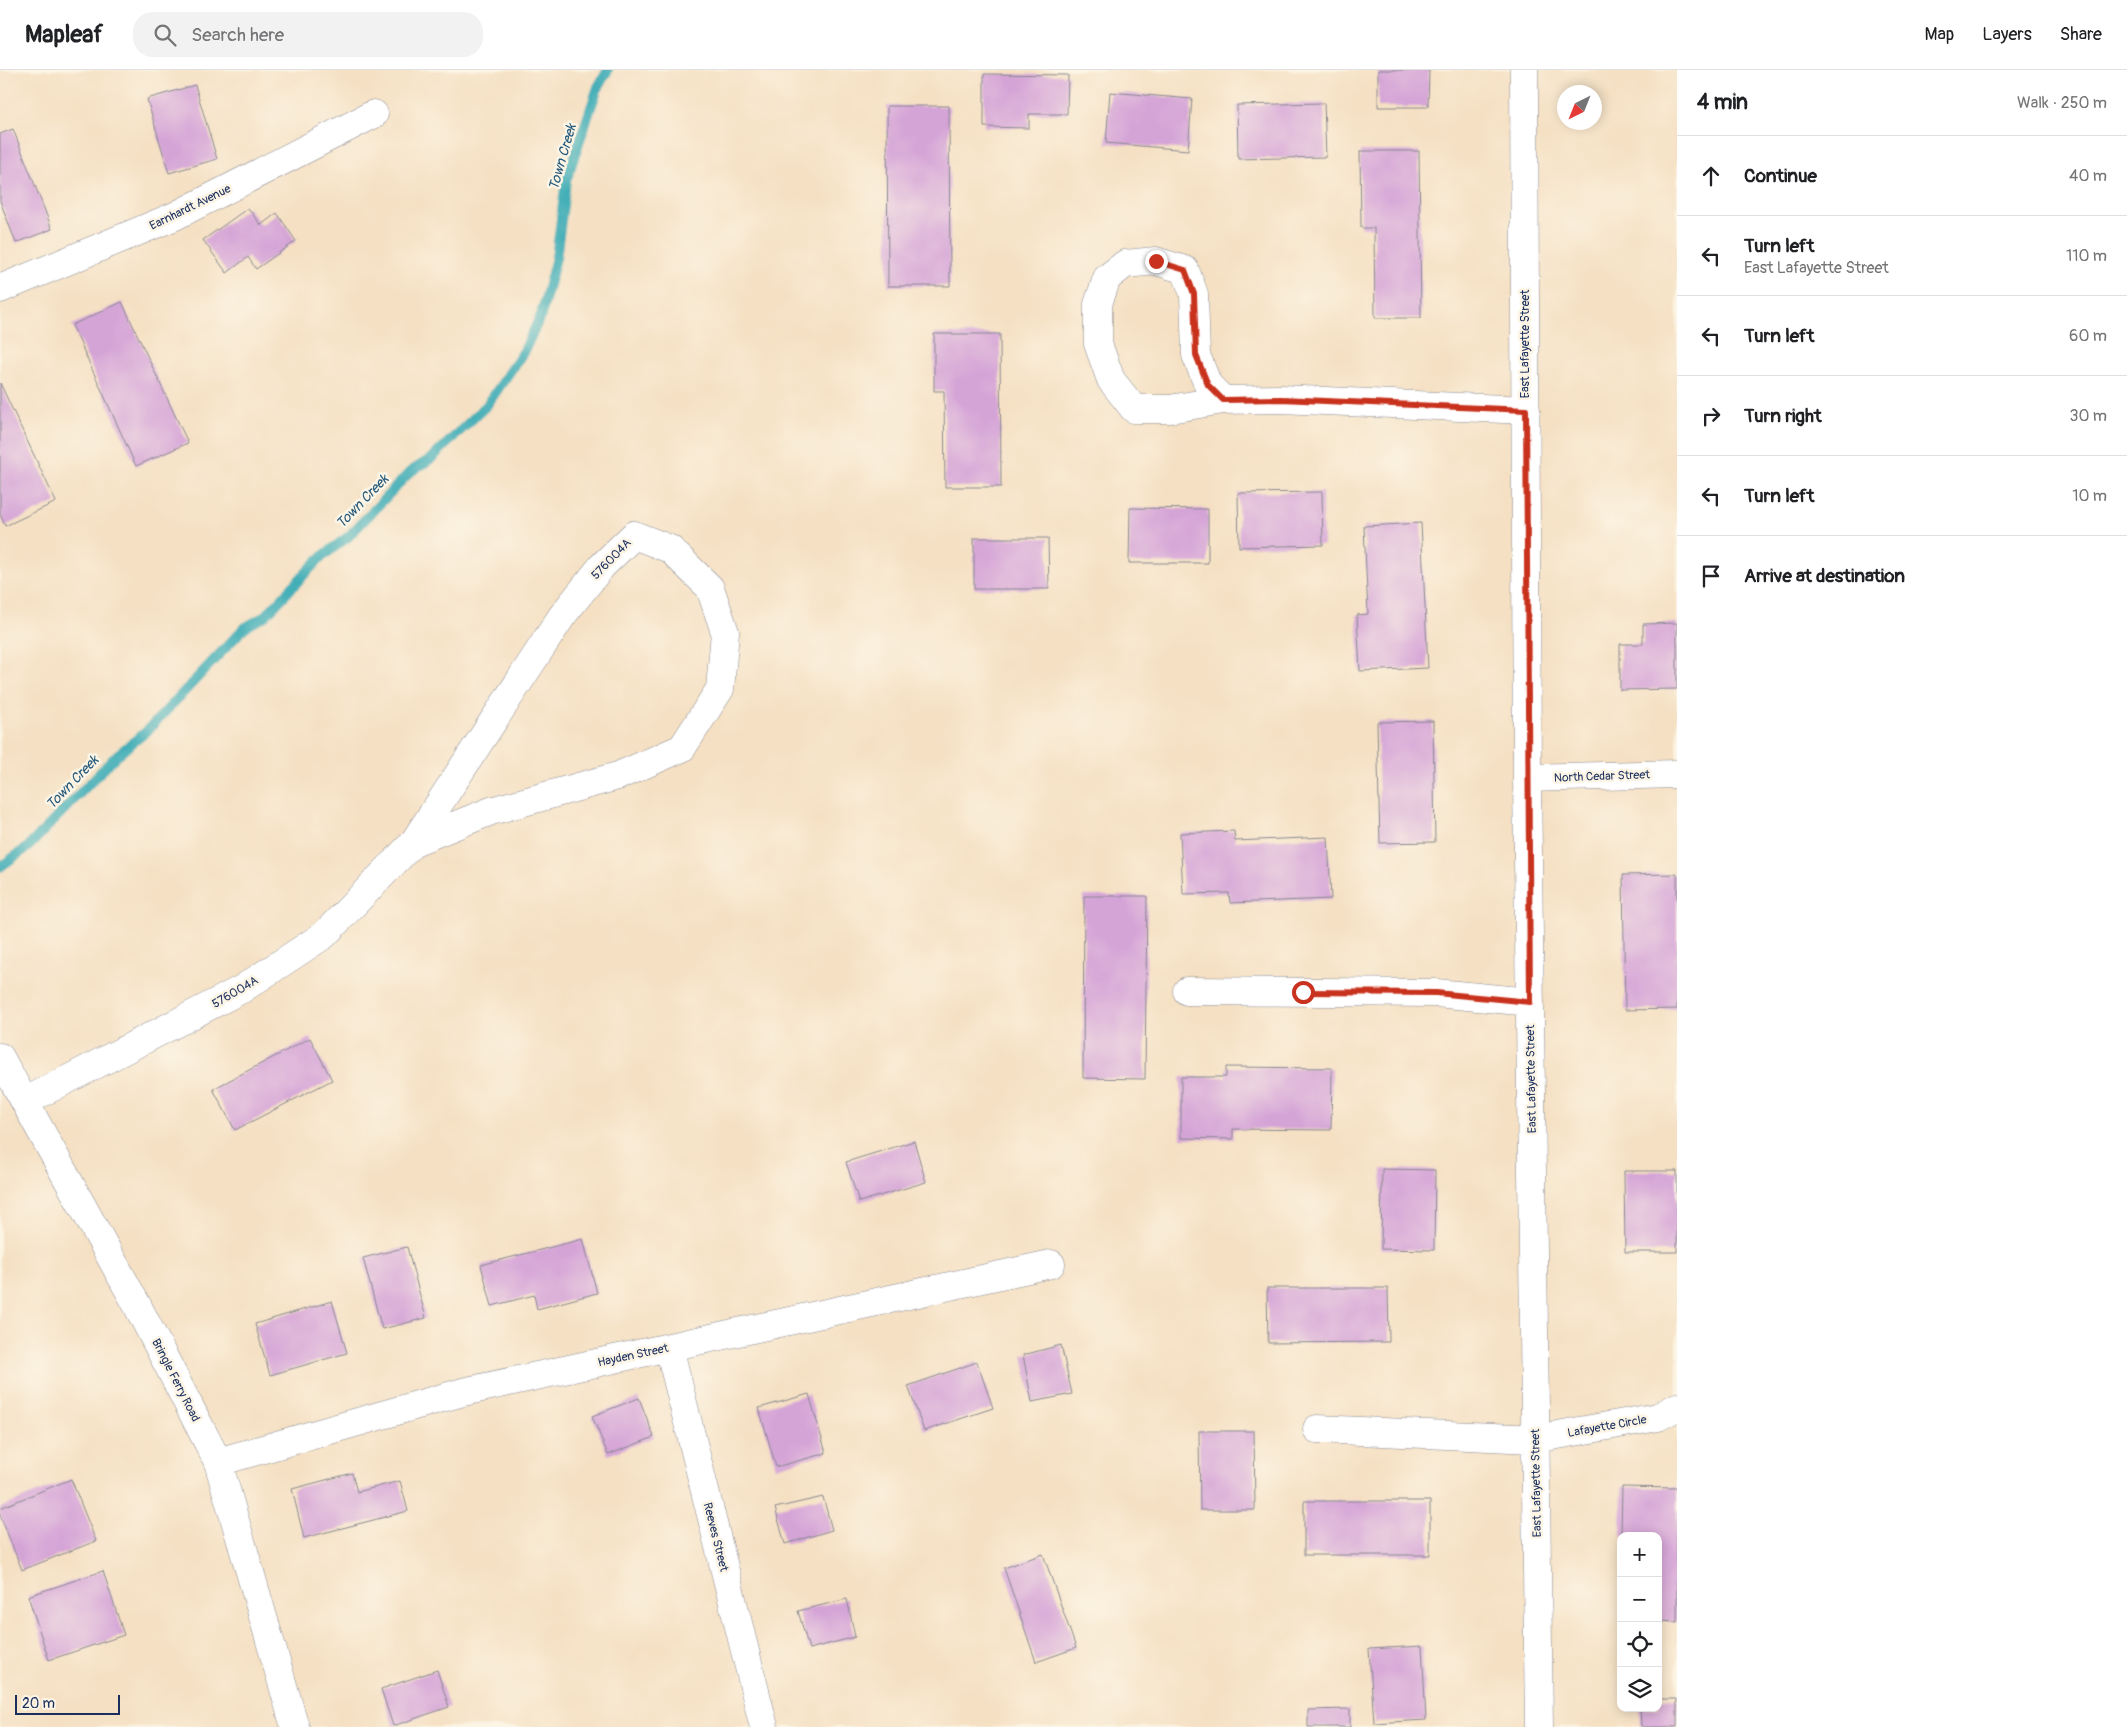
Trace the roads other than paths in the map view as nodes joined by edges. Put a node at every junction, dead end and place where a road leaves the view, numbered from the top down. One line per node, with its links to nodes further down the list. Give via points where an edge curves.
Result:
1 (1524, 70): 5 (street, East Lafayette Street)
2 (374, 114): 3 (street, Earnhardt Avenue, via 175,216)
3 (0, 289)
4 (1223, 400): 4 (street, via 1208,385 1196,355 1194,294 1185,270 1156,261 1125,264 1107,278 1098,304 1098,344 1111,380 1134,409 1170,409); 5 (street, via 1281,399)
5 (1526, 410): 7 (street, East Lafayette Street)
6 (1677, 774): 7 (street, North Cedar Street)
7 (1527, 778): 10 (street, East Lafayette Street)
8 (414, 842): 8 (street, 576004A, via 491,811 618,776 682,748 720,689 725,632 710,588 670,549 634,535 602,566 562,616); 12 (street, 576004A, via 324,935 308,946 242,989)
9 (1187, 991): 10 (street, via 1436,993)
10 (1530, 1002): 17 (street, East Lafayette Street)
11 (0, 1057): 12 (street, Bringle Ferry Road)
12 (26, 1100): 18 (street, Bringle Ferry Road)
13 (1051, 1264): 14 (street, Hayden Street)
14 (669, 1347): 18 (street, Hayden Street, via 463,1392); 20 (street, Reeves Street)
15 (1677, 1407): 17 (street, Lafayette Circle, via 1658,1417)
16 (1317, 1429): 17 (street, Lafayette Circle)
17 (1535, 1439): 21 (street, East Lafayette Street)
18 (218, 1462): 19 (street, Bringle Ferry Road)
19 (295, 1727)
20 (764, 1727)
21 (1539, 1727)

